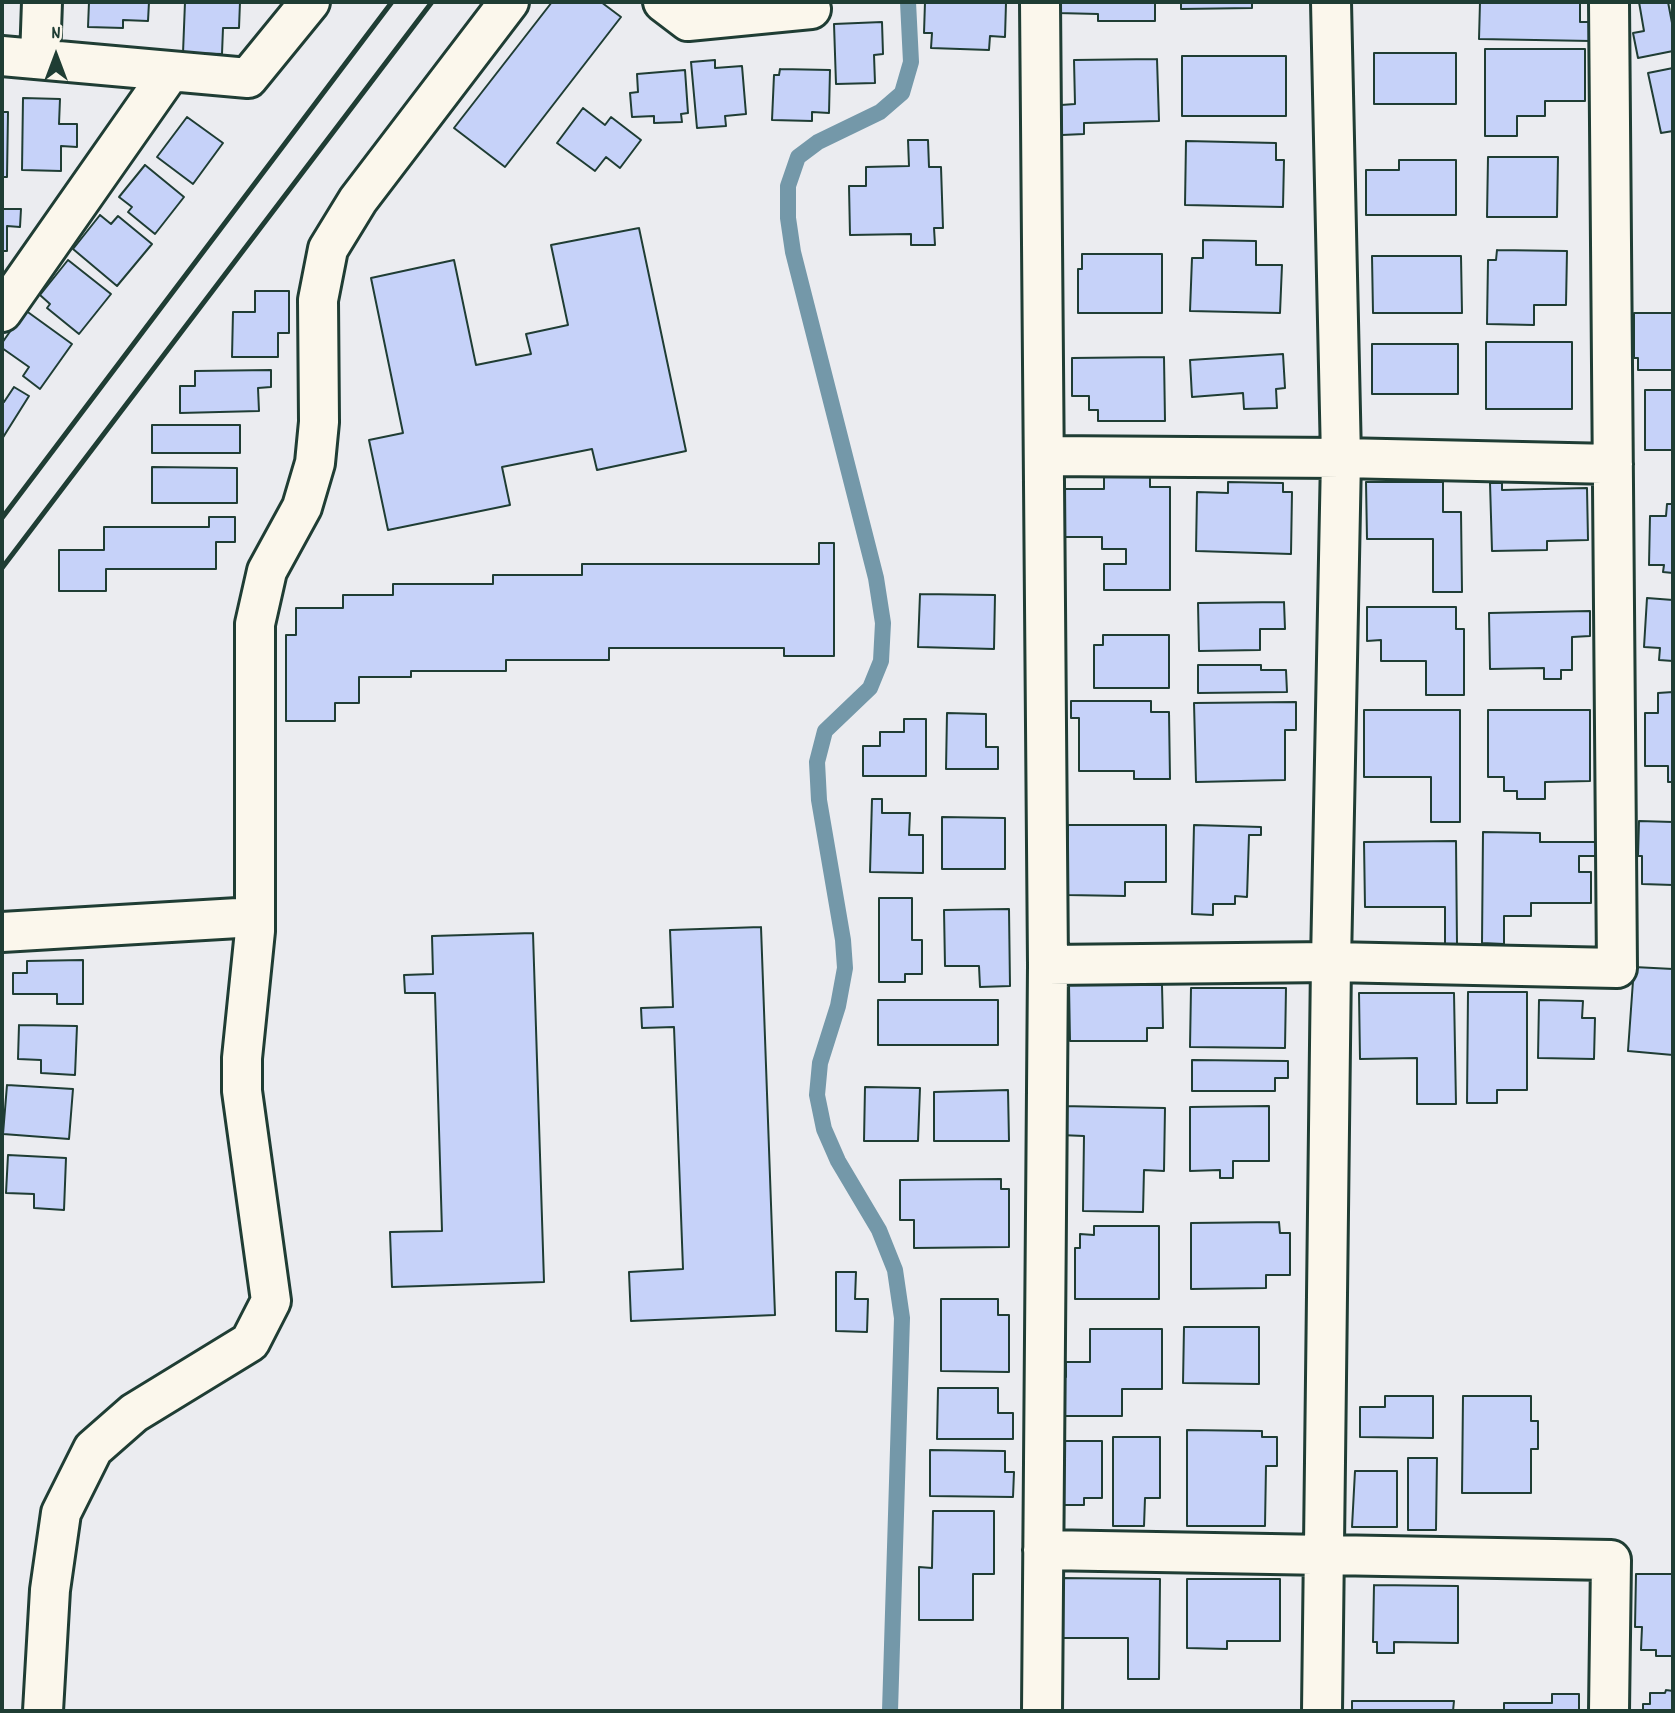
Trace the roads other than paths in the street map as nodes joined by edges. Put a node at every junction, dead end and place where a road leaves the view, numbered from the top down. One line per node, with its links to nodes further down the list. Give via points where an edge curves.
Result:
1 (42, 2): 10 (street)
2 (509, 2): 16 (street, via 358,200 328,250 318,300 315,463 302,507 267,572 255,624)
3 (663, 2): 8 (street, via 688,21)
4 (1040, 2): 13 (street)
5 (1331, 2): 14 (street)
6 (1609, 2): 15 (street)
7 (308, 3): 11 (street, via 248,78)
8 (811, 9)
9 (2, 56): 10 (street)
10 (40, 59): 11 (street)
11 (170, 72): 12 (street)
12 (2, 312)
13 (1044, 456): 14 (street); 19 (street)
14 (1341, 458): 15 (street); 18 (street)
15 (1613, 464): 18 (street, via 1617,968)
16 (255, 917): 17 (street); 22 (street, via 242,1091 271,1301 250,1342 134,1413 93,1449 61,1513 50,1590)
17 (2, 932)
18 (1331, 962): 19 (street); 21 (street)
19 (1048, 965): 20 (street)
20 (1044, 1550): 21 (street); 23 (street)
21 (1324, 1554): 24 (street); 25 (street, via 1611,1560)
22 (43, 1711)
23 (1042, 1711)
24 (1322, 1711)
25 (1609, 1711)

